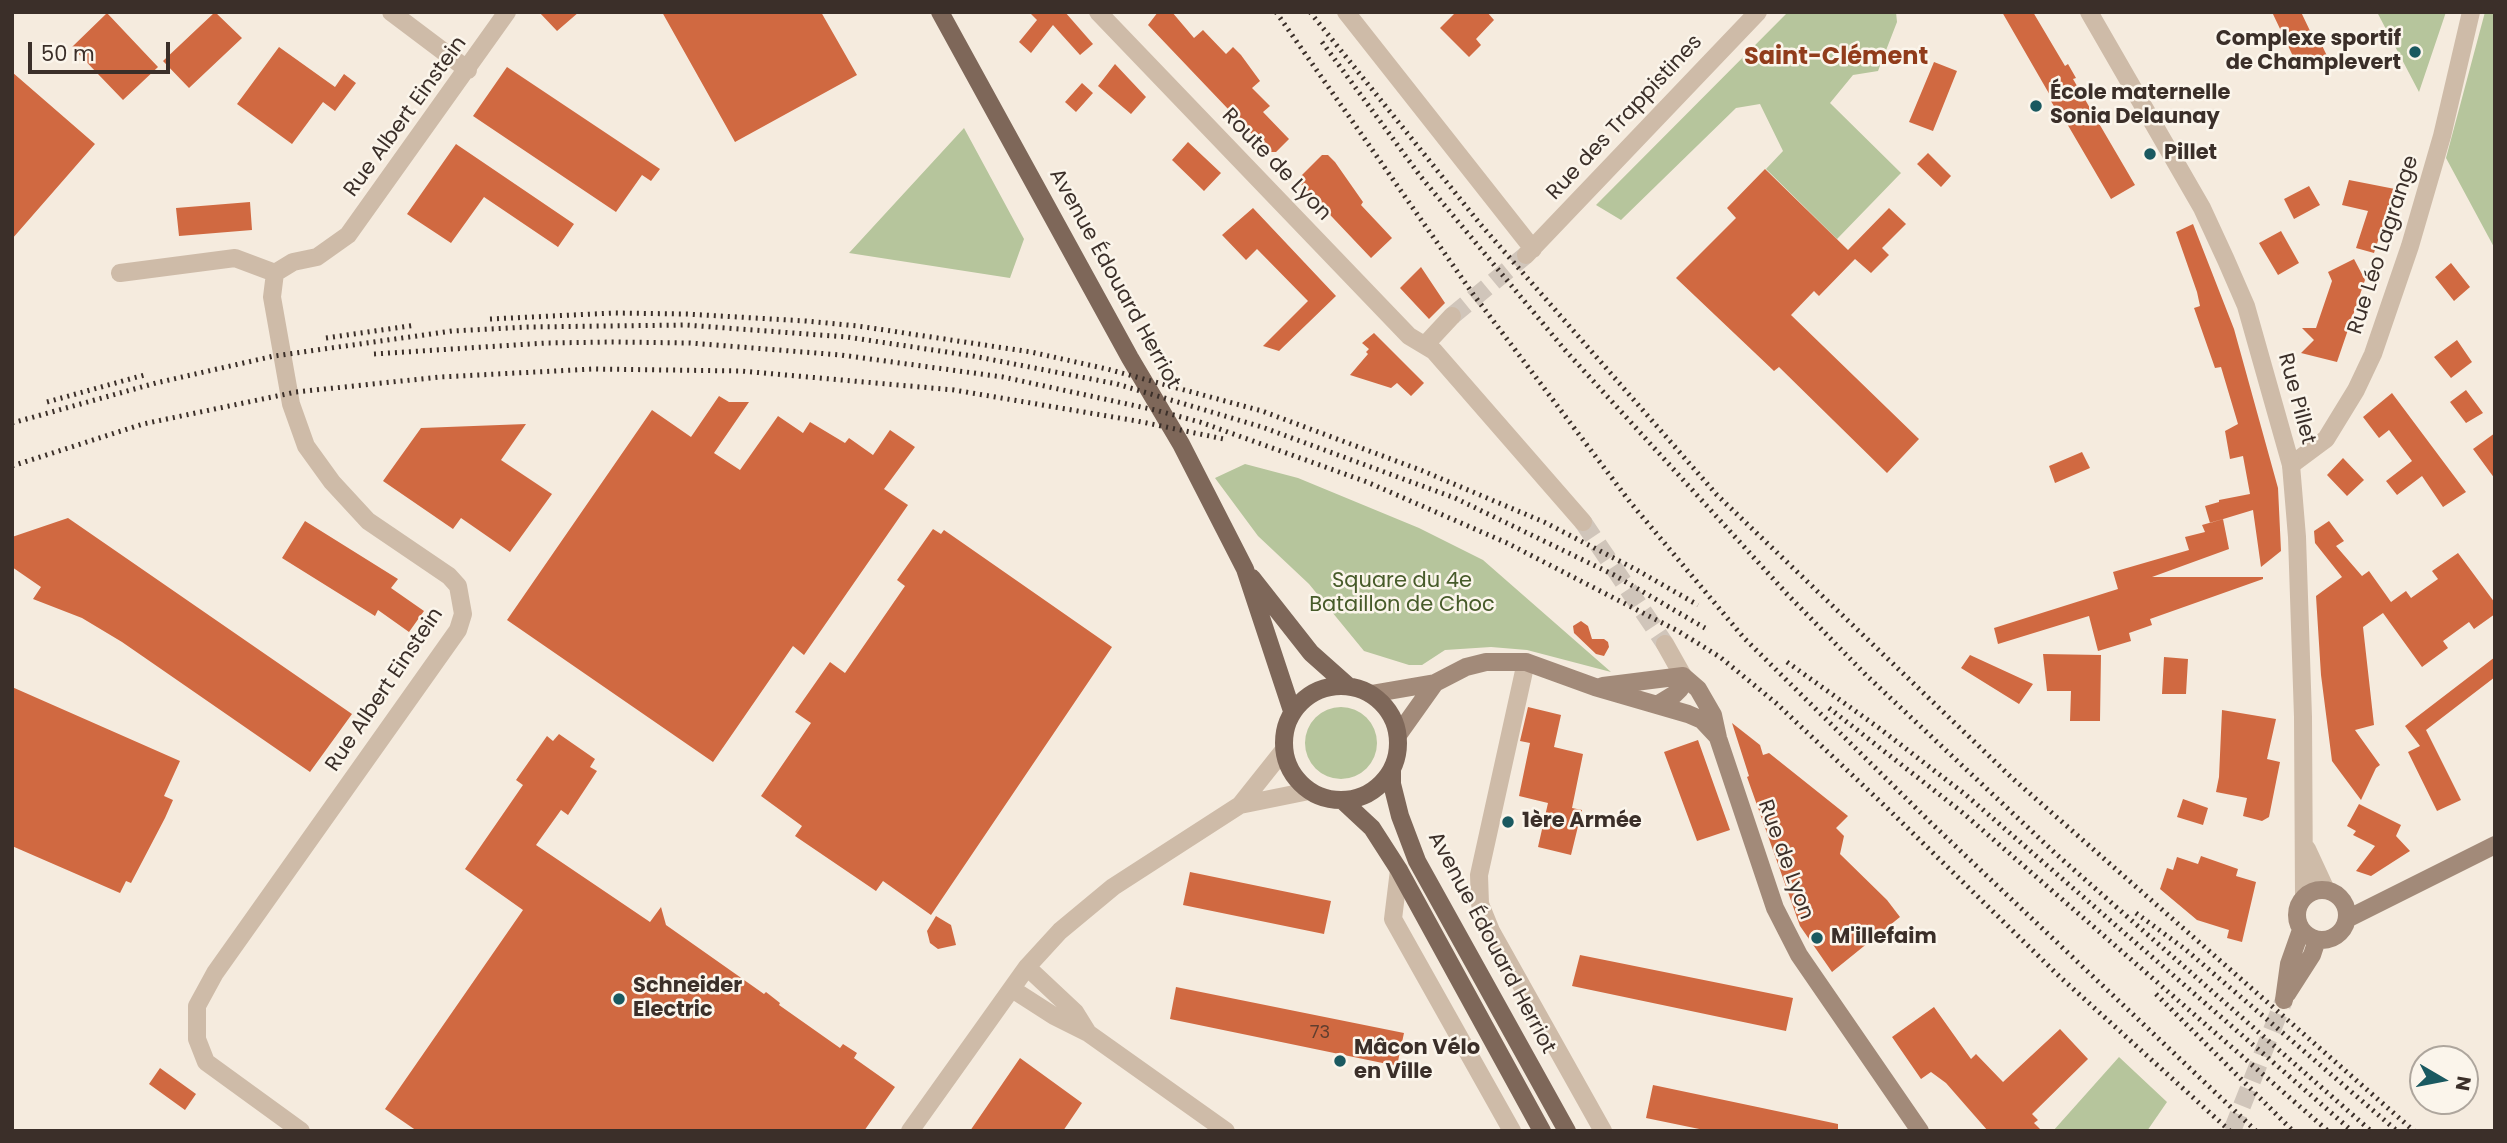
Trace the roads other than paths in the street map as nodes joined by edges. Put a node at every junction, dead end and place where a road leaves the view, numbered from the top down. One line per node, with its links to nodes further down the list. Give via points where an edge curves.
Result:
1 (390, 12): 9 (street)
2 (508, 12): 9 (street, Rue Albert Einstein)
3 (940, 12): 16 (main road, Avenue Édouard Herriot, via 1181,444)
4 (1098, 12): 13 (street, Route de Lyon, via 1409,336)
5 (1346, 12): 6 (street, Rue des Trappistines, via 1530,252)
6 (1758, 12)
7 (2089, 12): 14 (street, Rue Pillet, via 2202,208 2226,260 2246,306)
8 (2471, 12): 14 (street, Rue Léo Lagrange, via 2439,146 2373,354 2326,439)
9 (468, 70): 10 (street, Rue Albert Einstein, via 348,235 317,257)
10 (275, 272): 11 (street, via 235,258); 45 (street, Rue Albert Einstein, via 272,296 291,404 306,446 368,521 449,576 458,586 463,614 458,630 215,973 197,1006 197,1040 206,1062)
11 (120, 273)
12 (1452, 316): 13 (street)
13 (1425, 345): 15 (street)
14 (2291, 464): 33 (street, Rue Pillet, via 2303,716)
15 (1583, 522)
16 (1245, 569): 21 (main road, Avenue Édouard Herriot, via 1311,653); 25 (main road, Avenue Édouard Herriot)
17 (1665, 644): 19 (street, Rue de Lyon)
18 (1526, 662): 20 (main road, via 1486,662); 22 (main road); 51 (street, via 1479,875 1480,904)
19 (1683, 676): 22 (main road); 24 (main road, via 1675,694); 27 (main road, Rue de Lyon, via 1699,689 1713,715)
20 (1435, 682): 23 (main road); 26 (main road)
21 (1347, 685): 23 (main road); 25 (main road, via 1316,691)
22 (1595, 687): 24 (main road)
23 (1371, 694): 26 (main road, via 1384,705)
24 (1657, 705): 27 (main road, via 1702,720)
25 (1292, 711): 28 (main road)
26 (1398, 735): 29 (main road)
27 (1717, 737): 52 (main road, Rue de Lyon, via 1775,908 1798,955)
28 (1283, 751): 30 (main road, via 1297,781); 32 (street)
29 (1392, 769): 31 (main road, via 1371,792); 50 (main road, Avenue Édouard Herriot, via 1400,816 1417,861)
30 (1309, 791): 31 (main road); 32 (street)
31 (1343, 801): 35 (main road, Avenue Édouard Herriot, via 1372,828)
32 (1240, 805): 42 (street, via 1113,887 1074,918)
33 (2303, 839): 36 (street, Rue Pillet); 37 (street, Rue Pillet)
34 (2495, 845): 38 (main road)
35 (1399, 870): 48 (street, via 1394,919); 49 (main road, Avenue Édouard Herriot)
36 (2333, 894): 37 (main road, via 2312,891); 38 (main road); 39 (main road, via 2345,906)
37 (2304, 896): 40 (main road, via 2296,912)
38 (2374, 904): 39 (main road)
39 (2347, 919): 41 (main road, via 2336,936)
40 (2301, 929): 41 (main road); 41 (main road, via 2289,964 2284,1000)
41 (2317, 940)
42 (1027, 967): 43 (street); 44 (street, via 1075,1012)
43 (1012, 989): 44 (street); 46 (street)
44 (1088, 1033): 47 (street)
45 (301, 1131)
46 (909, 1131)
47 (1226, 1131)
48 (1512, 1131)
49 (1542, 1131)
50 (1567, 1131)
51 (1603, 1131)
52 (1920, 1131)

